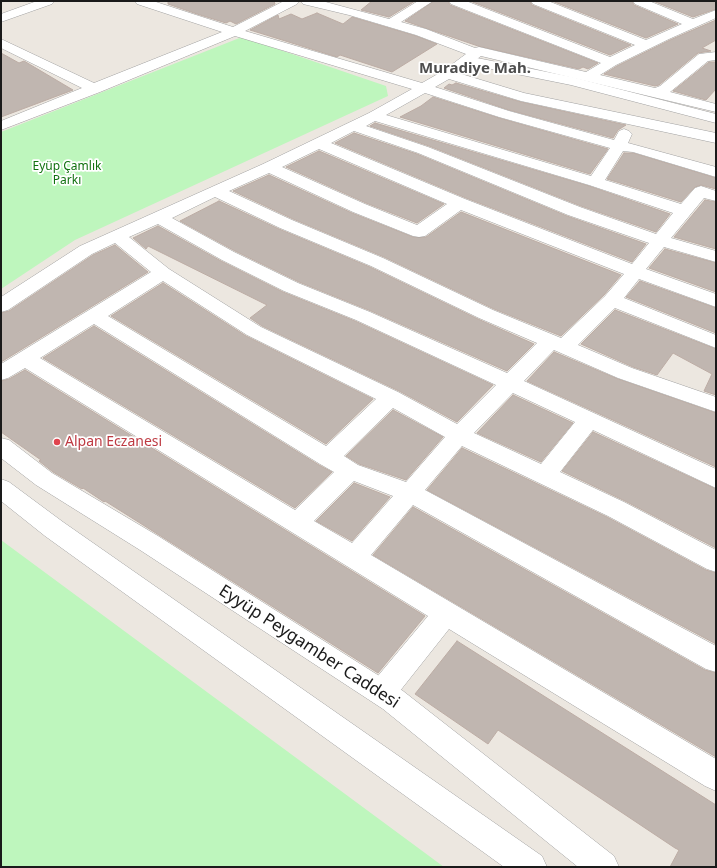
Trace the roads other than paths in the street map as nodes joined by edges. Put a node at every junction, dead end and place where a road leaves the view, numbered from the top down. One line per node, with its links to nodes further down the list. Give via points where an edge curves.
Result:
1 (48, 1): 10 (street)
2 (141, 1): 14 (street)
3 (293, 1): 14 (street)
4 (307, 1): 11 (street)
5 (427, 1): 11 (street)
6 (455, 1): 20 (street)
7 (536, 1): 17 (street)
8 (639, 1): 12 (street)
9 (714, 17): 12 (street)
10 (1, 18)
11 (390, 23): 18 (street, via 421,32)
12 (694, 24): 15 (street)
13 (650, 30): 15 (street)
14 (234, 32): 23 (street); 24 (street)
15 (664, 36): 17 (street)
16 (1, 43): 24 (street)
17 (647, 45): 20 (street)
18 (471, 56): 21 (street); 22 (street, via 479,51); 28 (street)
19 (716, 56): 25 (street, via 704,57 665,89)
20 (611, 62): 22 (street)
21 (448, 74): 23 (street); 29 (street, via 521,97)
22 (588, 76): 25 (street)
23 (424, 88): 27 (street); 34 (street, via 504,114)
24 (95, 89): 30 (street)
25 (656, 93): 26 (street)
26 (716, 108)
27 (374, 116): 31 (street); 37 (street)
28 (716, 119)
29 (630, 120): 32 (street); 34 (street)
30 (1, 126)
31 (353, 126): 33 (street); 44 (street, via 423,150 574,211)
32 (716, 138)
33 (319, 143): 35 (street); 40 (street)
34 (619, 146): 36 (street); 37 (street)
35 (269, 167): 38 (street); 40 (street, via 419,232)
36 (714, 168)
37 (595, 182): 41 (street)
38 (215, 191): 42 (street); 53 (street)
39 (716, 196): 41 (street, via 701,192)
40 (459, 203): 46 (street)
41 (684, 212): 44 (street)
42 (158, 217): 43 (street); 56 (street, via 291,287 363,316)
43 (117, 236): 47 (street); 50 (street, via 86,250)
44 (661, 241): 45 (street); 46 (street)
45 (716, 257)
46 (636, 272): 48 (street); 49 (street)
47 (163, 273): 51 (street); 57 (street, via 254,331)
48 (612, 300): 52 (street); 53 (street)
49 (716, 301)
50 (1, 306)
51 (93, 315): 54 (street); 62 (street)
52 (716, 342)
53 (557, 344): 56 (street); 58 (street, via 625,373)
54 (24, 358): 55 (street); 68 (street)
55 (1, 373)
56 (511, 383): 59 (street); 60 (street)
57 (391, 397): 60 (street); 62 (street)
58 (716, 405)
59 (590, 419): 64 (street); 65 (street)
60 (459, 435): 64 (street); 67 (street)
61 (1, 446): 73 (street, Eyyüp Peygamber Caddesi, via 44,479)
62 (328, 458): 63 (street)
63 (350, 471): 67 (street); 68 (street)
64 (544, 476): 70 (street, via 616,509)
65 (716, 479)
66 (1, 488): 75 (street, via 54,529)
67 (409, 492): 69 (street); 72 (street)
68 (296, 523): 69 (street)
69 (354, 558): 71 (street)
70 (716, 562)
71 (446, 613): 73 (street); 74 (street)
72 (716, 660)
73 (382, 692): 76 (street, Eyyüp Peygamber Caddesi)
74 (716, 776)
75 (531, 867)
76 (603, 867)

